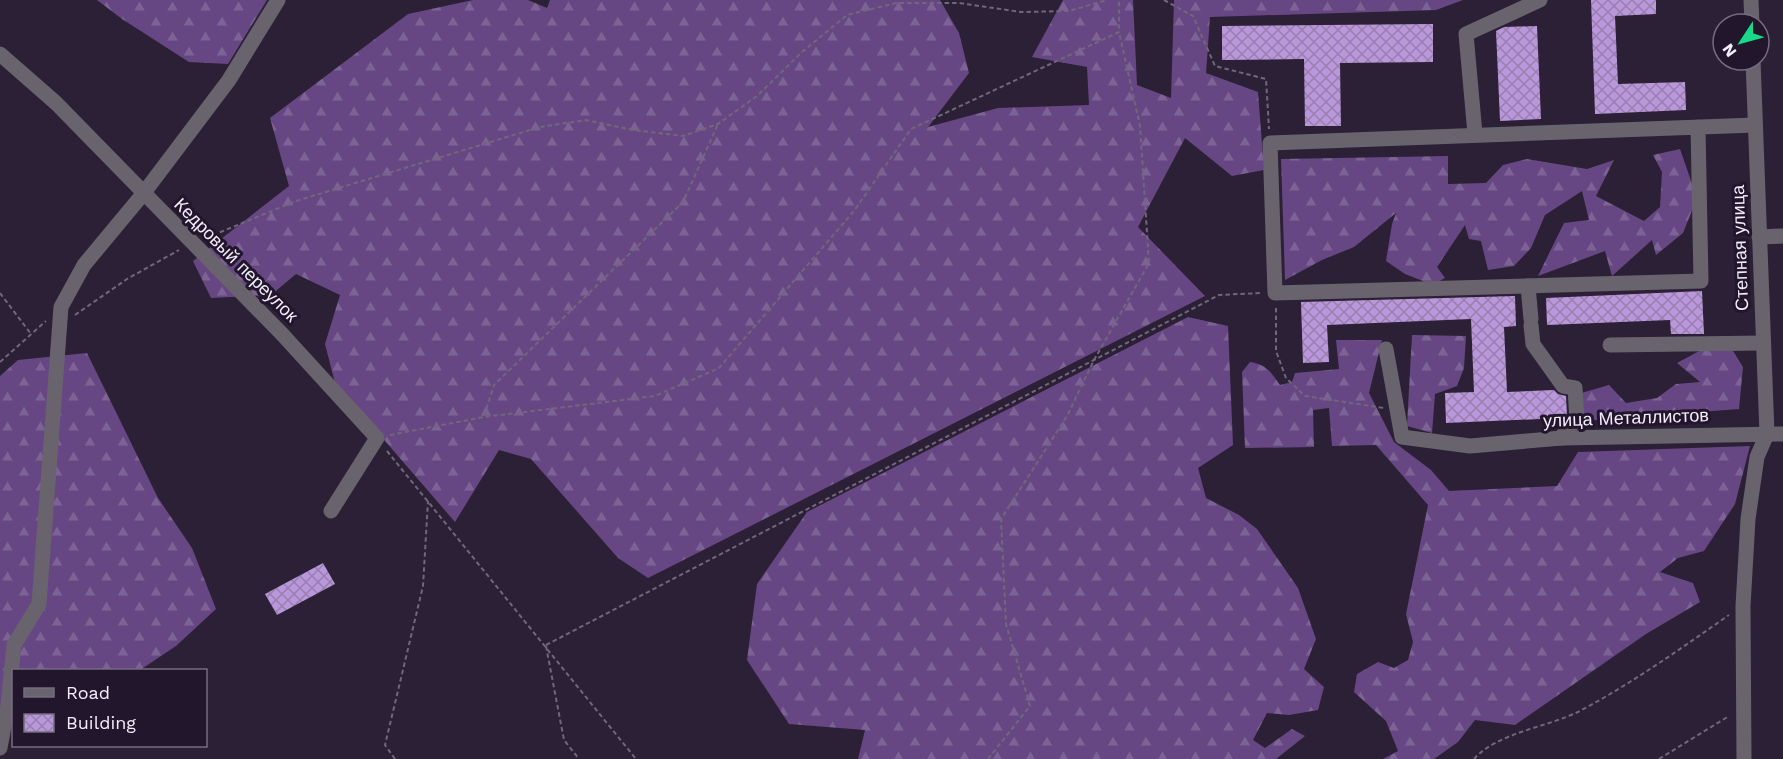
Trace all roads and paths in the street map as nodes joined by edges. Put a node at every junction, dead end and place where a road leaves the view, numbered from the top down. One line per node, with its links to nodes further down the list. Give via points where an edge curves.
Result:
1 (278, 0): 14 (street, via 229,80)
2 (1107, 0): 9 (path, via 1069,11 1021,12 959,3 896,3 847,15 757,96)
3 (1119, 0): 6 (path)
4 (1164, 0): 13 (path, via 1192,16 1215,66 1266,79)
5 (1540, 0): 12 (street, via 1466,34)
6 (1119, 32): 27 (path, via 1140,126 1149,263); 30 (path, via 911,129 854,212 719,368 656,396)
7 (0, 54): 14 (street, Кедровый переулок, via 56,103)
8 (1753, 72): 10 (street, Степная улица)
9 (718, 124): 17 (path, via 683,136 586,120 540,126 296,201); 30 (path, via 683,202 494,385)
10 (1755, 125): 11 (street); 16 (street, Степная улица)
11 (1698, 127): 12 (street); 18 (street, via 1701,281)
12 (1475, 134): 13 (street)
13 (1270, 143): 20 (street)
14 (143, 194): 17 (street, Кедровый переулок); 21 (street, via 84,265)
15 (1783, 236): 16 (street)
16 (1759, 237): 24 (street, Степная улица)
17 (192, 243): 22 (path, via 128,279); 33 (street, Кедровый переулок)
18 (1528, 286): 20 (street); 34 (street, via 1533,344 1563,386 1575,388 1577,421 1567,427)
19 (0, 293): 23 (path)
20 (1275, 293): 27 (path, via 1219,295); 29 (path, via 1276,351 1286,378 1305,396)
21 (61, 307): 22 (street); 23 (path)
22 (60, 325): 40 (street, via 39,604 14,645)
23 (31, 334): 28 (path)
24 (1764, 343): 25 (street); 31 (street, Степная улица)
25 (1610, 345)
26 (1386, 349): 29 (street)
27 (1094, 360): 38 (path); 44 (path, via 1067,416 1001,519 1006,624 1030,706)
28 (0, 362)
29 (1397, 410): 34 (street, улица Металлистов, via 1402,437 1470,446)
30 (484, 417): 33 (path)
31 (1767, 434): 32 (street, улица Металлистов); 34 (street, улица Металлистов); 37 (street, via 1757,457 1748,519)
32 (1783, 434)
33 (377, 438): 35 (path); 36 (street)
34 (1562, 438)
35 (428, 501): 38 (path); 41 (path, via 423,586 385,745)
36 (331, 511)
37 (1743, 606): 39 (street); 45 (path, via 1664,661 1576,712 1501,741)
38 (546, 645): 42 (path, via 564,740); 43 (path)
39 (1744, 707): 46 (path); 47 (street)
40 (0, 748)
41 (395, 759)
42 (579, 759)
43 (636, 759)
44 (988, 759)
45 (1474, 759)
46 (1659, 759)
47 (1744, 759)

